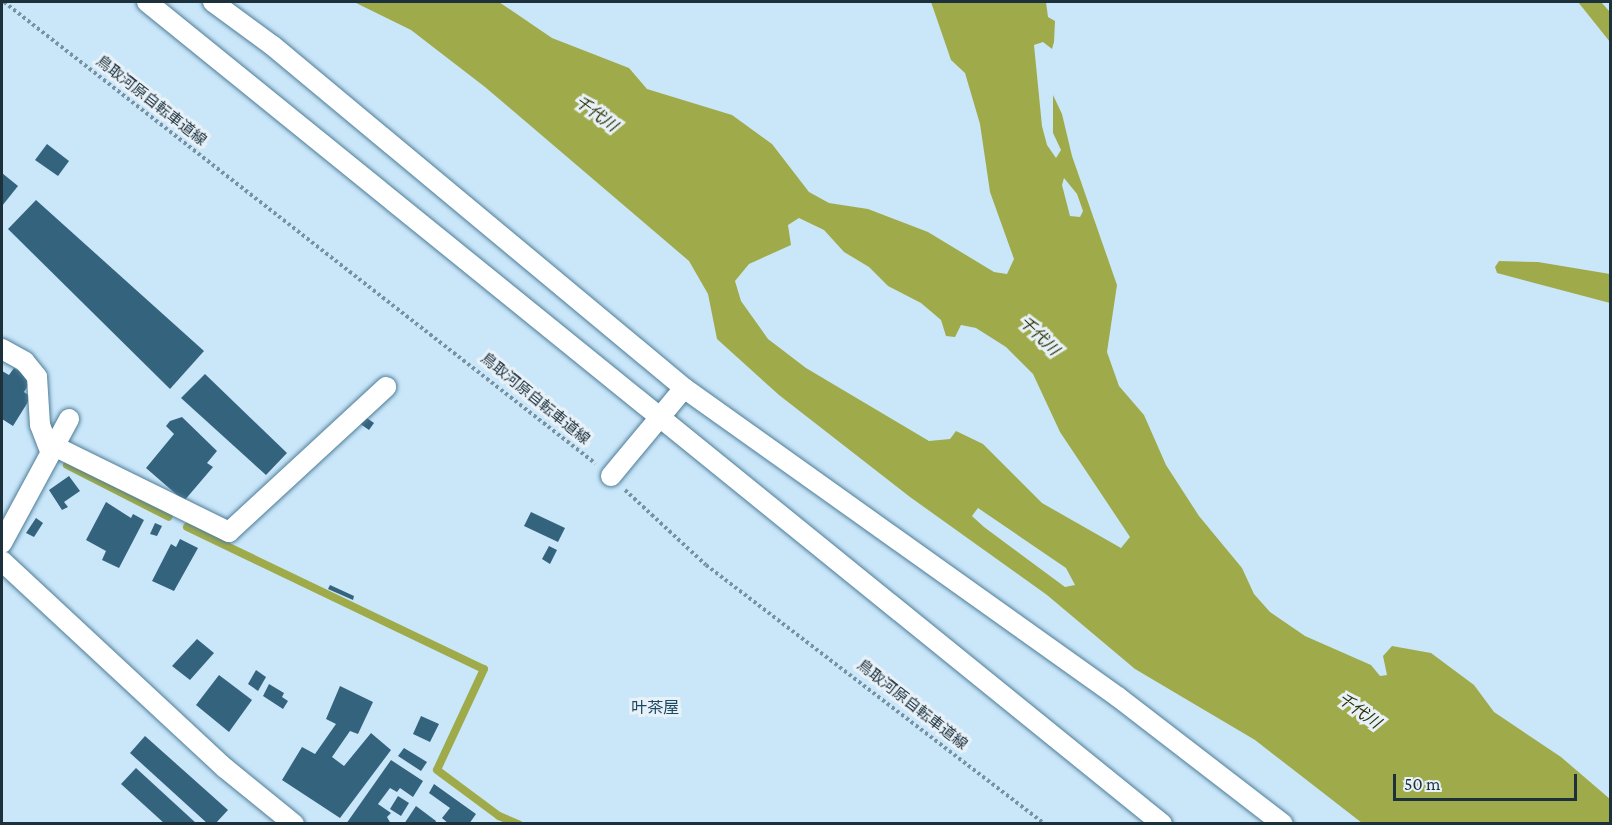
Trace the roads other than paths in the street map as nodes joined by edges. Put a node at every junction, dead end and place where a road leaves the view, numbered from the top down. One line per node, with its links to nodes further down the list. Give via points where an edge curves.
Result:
1 (147, 2): 6 (street)
2 (213, 2): 5 (street, via 282,54)
3 (2, 349): 8 (street, via 25,362 37,377 40,425)
4 (386, 387): 8 (street, via 229,532)
5 (684, 388): 6 (street); 14 (street, via 1118,698)
6 (662, 415): 9 (street); 13 (street)
7 (69, 419): 8 (street)
8 (52, 449): 10 (street)
9 (611, 476)
10 (2, 543)
11 (2, 561): 12 (street, via 225,768)
12 (294, 824)
13 (1162, 824)
14 (1283, 824)

